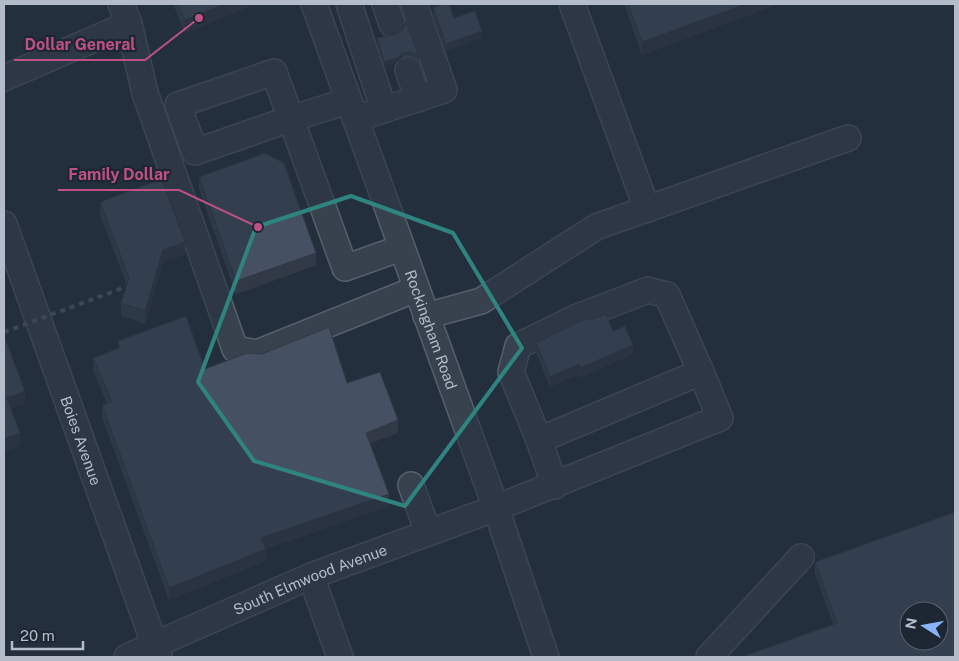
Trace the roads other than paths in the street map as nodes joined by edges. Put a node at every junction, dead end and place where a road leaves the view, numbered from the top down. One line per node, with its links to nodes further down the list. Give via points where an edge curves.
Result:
1 (316, 4): 9 (street, Rockingham Road)
2 (349, 4): 10 (street)
3 (414, 4): 8 (street, via 444,90)
4 (572, 4): 12 (street)
5 (125, 14): 7 (street); 15 (street, via 144,93 235,349 257,353)
6 (408, 70): 8 (street)
7 (4, 78)
8 (418, 99): 10 (street)
9 (352, 110): 10 (street); 14 (street, Rockingham Road); 14 (street, via 290,119 345,268)
10 (384, 110)
11 (848, 138): 12 (street)
12 (648, 209): 16 (street, via 596,227 481,301)
13 (4, 224): 25 (street, Boies Avenue)
14 (401, 248): 15 (street, Rockingham Road)
15 (416, 289): 16 (street, Rockingham Road)
16 (426, 316): 21 (street, Rockingham Road)
17 (701, 372): 18 (street); 18 (street, via 667,295 648,290 575,318 518,346 511,372); 20 (street, South Elmwood Avenue, via 720,418)
18 (539, 440): 20 (street)
19 (411, 485): 22 (street)
20 (555, 486): 21 (street, South Elmwood Avenue)
21 (496, 508): 22 (street, South Elmwood Avenue); 28 (street, Rockingham Road)
22 (428, 532): 24 (street, South Elmwood Avenue)
23 (801, 557): 29 (street)
24 (311, 576): 25 (street, South Elmwood Avenue); 27 (street)
25 (157, 652): 26 (street, South Elmwood Avenue)
26 (127, 657)
27 (340, 657)
28 (546, 657)
29 (710, 657)

